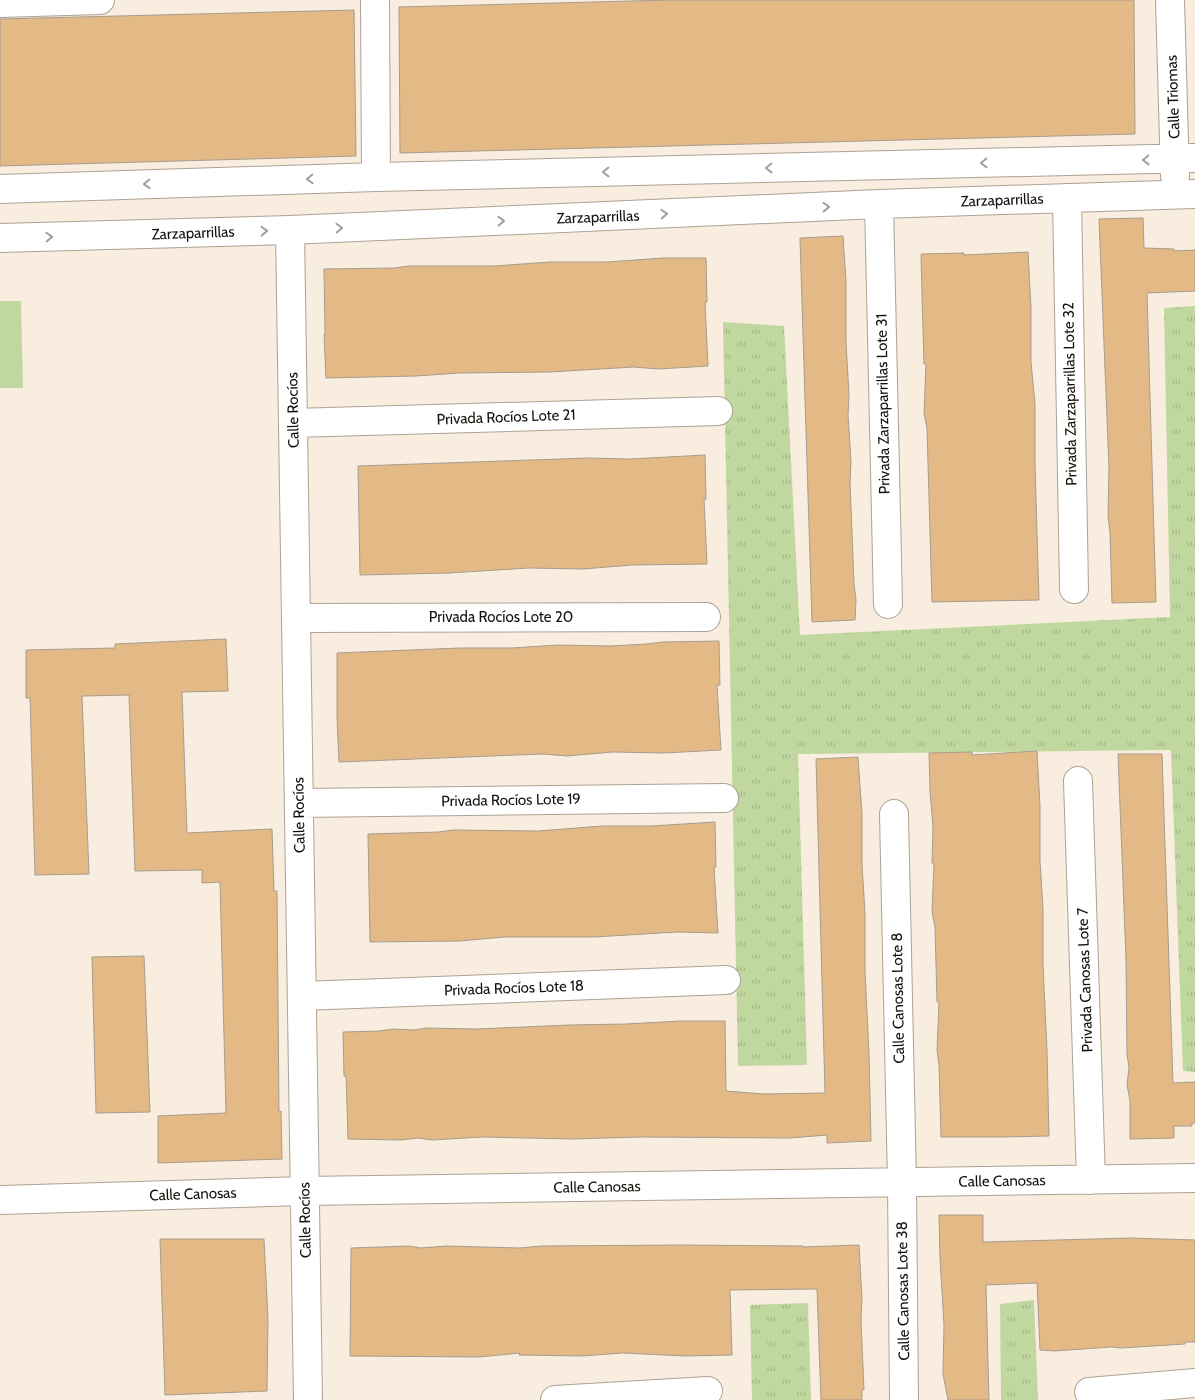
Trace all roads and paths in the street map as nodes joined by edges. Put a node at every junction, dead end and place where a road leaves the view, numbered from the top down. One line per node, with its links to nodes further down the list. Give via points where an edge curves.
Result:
1 (100, 0): 4 (street)
2 (375, 0): 6 (street)
3 (1170, 0): 5 (street, Calle Triomas)
4 (0, 3)
5 (1185, 159): 6 (street, one-way to 6); 8 (street, Calle Triomas)
6 (376, 177): 7 (street, one-way to 7)
7 (0, 189)
8 (1185, 194): 9 (street, Zarzaparrillas)
9 (1067, 198): 10 (street, Zarzaparrillas); 15 (street, Privada Zarzaparrillas Lote 32)
10 (879, 204): 11 (street, Zarzaparrillas, one-way to 10); 16 (street, Privada Zarzaparrillas Lote 31)
11 (290, 230): 12 (street, Zarzaparrillas, one-way to 11); 14 (street, Calle Rocíos)
12 (0, 238)
13 (718, 411): 14 (street, Privada Rocíos Lote 21)
14 (293, 423): 18 (street, Calle Rocíos)
15 (1074, 589)
16 (888, 604)
17 (706, 617): 18 (street, Privada Rocíos Lote 20)
18 (296, 618): 21 (street, Calle Rocíos)
19 (1078, 781): 26 (street, Privada Canosas Lote 7)
20 (724, 798): 21 (street, Privada Rocíos Lote 19)
21 (299, 803): 24 (street, Calle Rocíos)
22 (894, 814): 27 (street, Calle Canosas Lote 8)
23 (726, 980): 24 (street, Privada Rocíos Lote 18)
24 (302, 996): 28 (street, Calle Rocíos)
25 (1195, 1178): 26 (street, Calle Canosas)
26 (1091, 1180): 27 (street, Calle Canosas)
27 (902, 1183): 28 (street, Calle Canosas); 35 (street, Calle Canosas Lote 38)
28 (305, 1191): 29 (street, Calle Canosas); 33 (street, Calle Rocíos)
29 (0, 1200)
30 (1195, 1383): 32 (street)
31 (708, 1391): 34 (street)
32 (1089, 1392)
33 (308, 1400)
34 (555, 1400)
35 (904, 1400)

